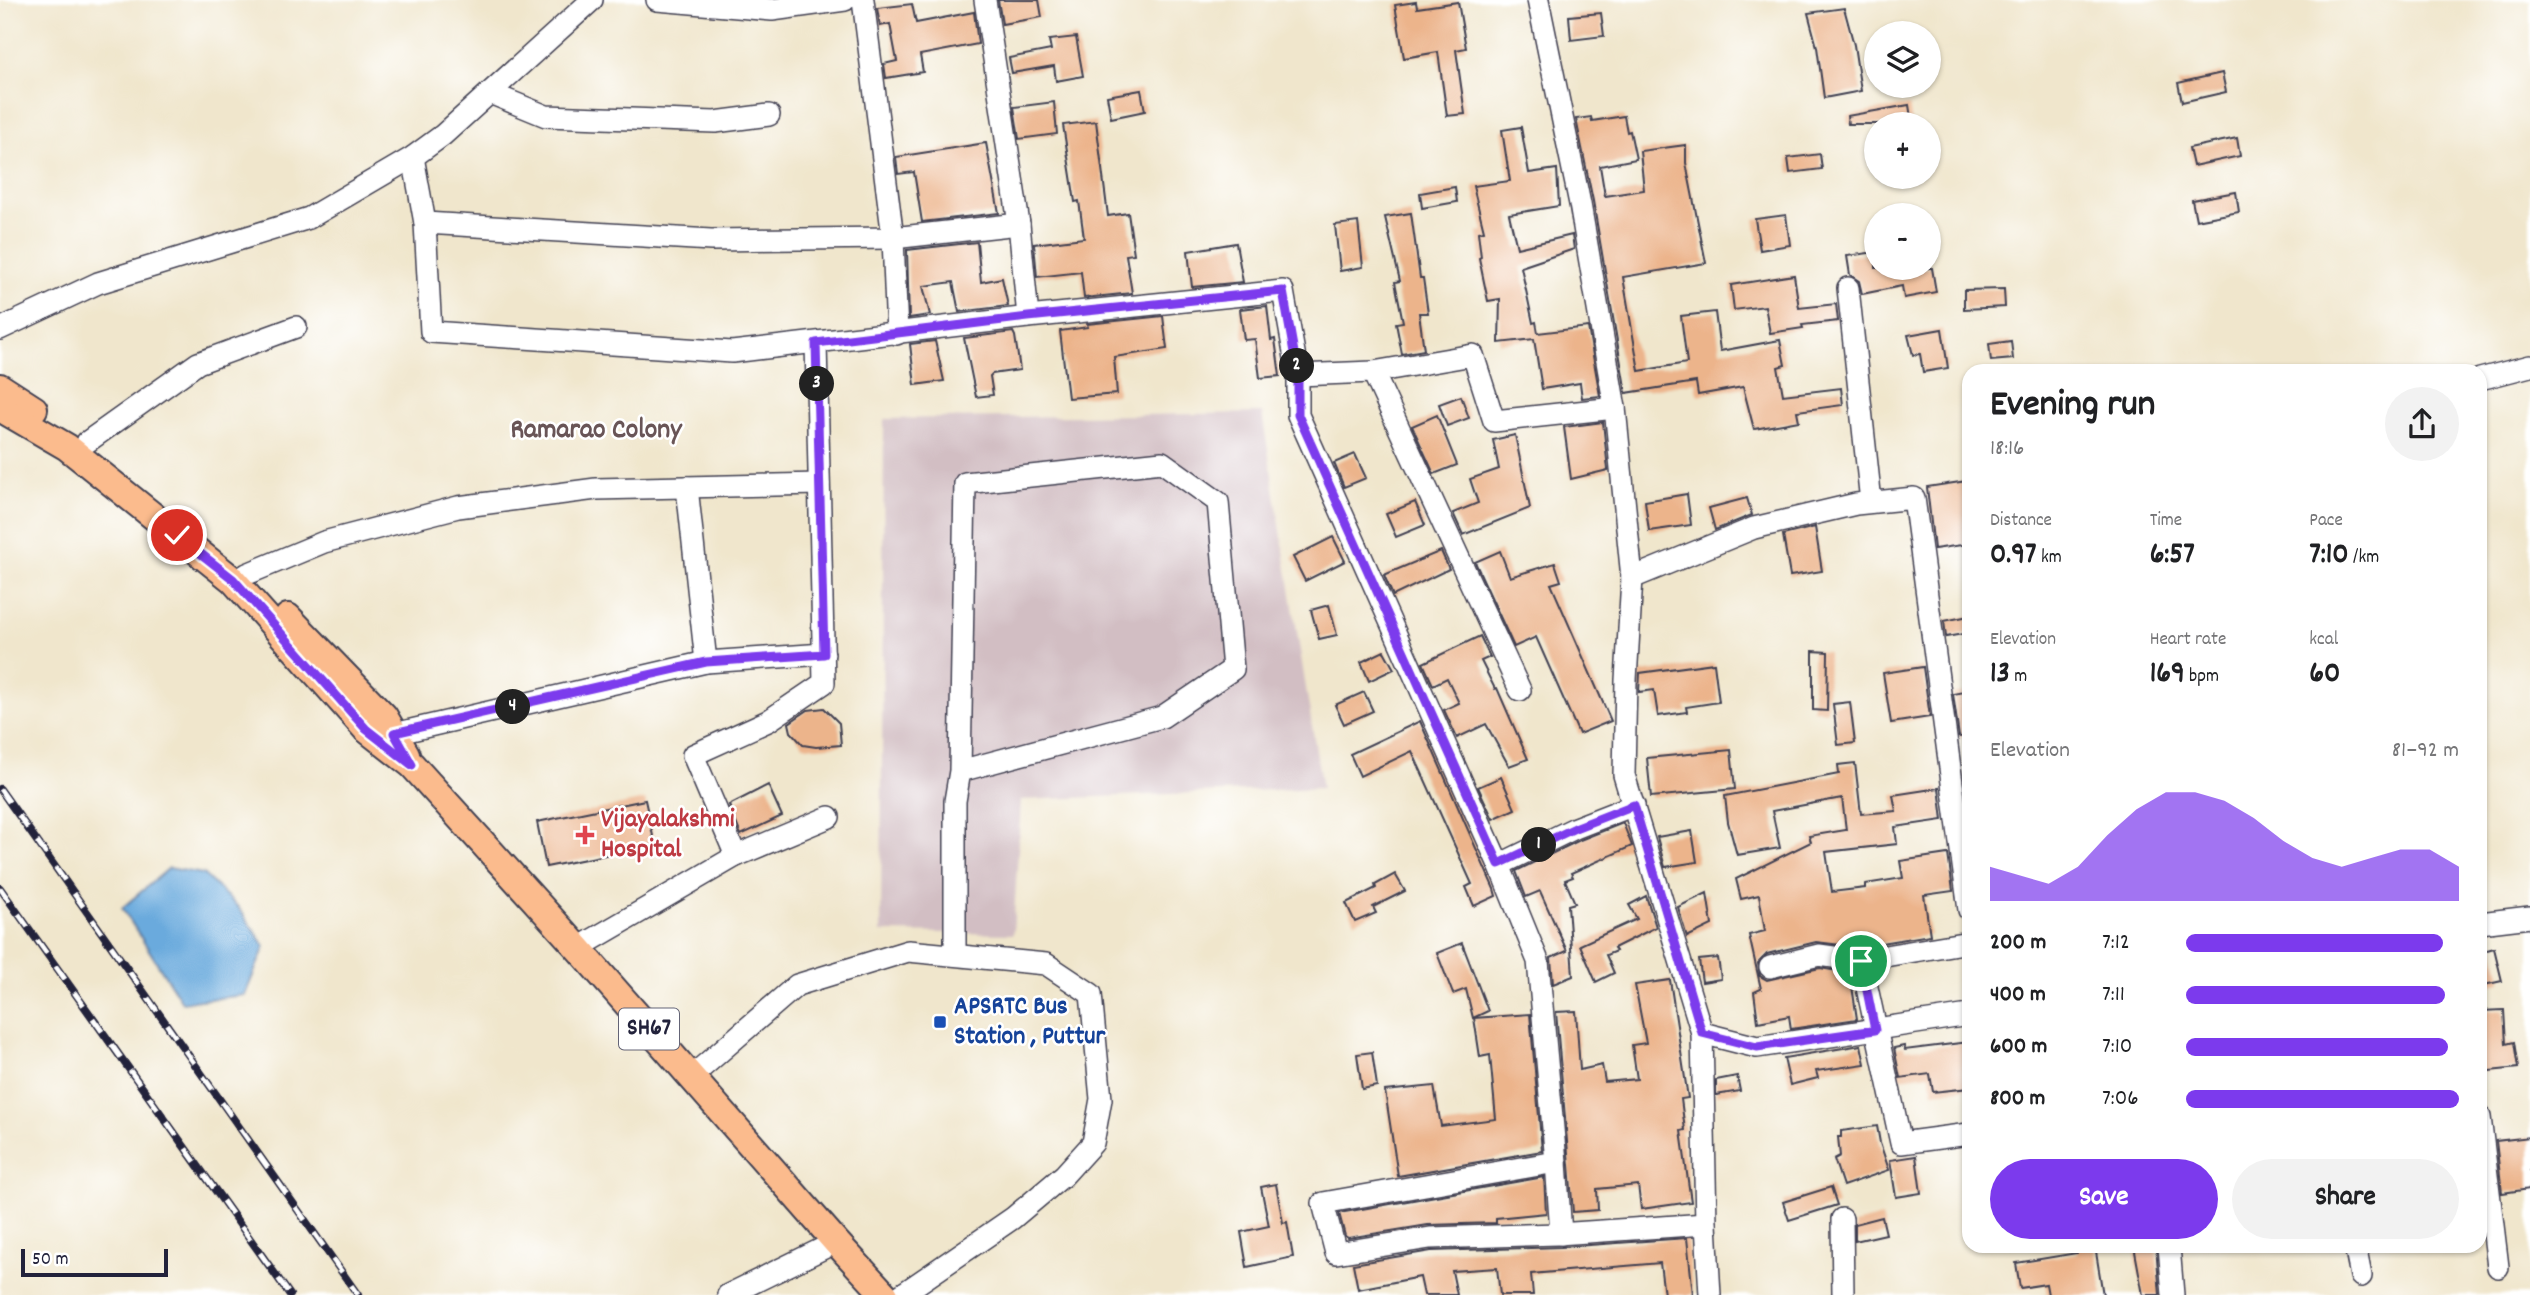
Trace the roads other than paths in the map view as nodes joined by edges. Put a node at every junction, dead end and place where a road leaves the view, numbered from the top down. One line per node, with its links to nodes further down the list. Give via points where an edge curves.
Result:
1 (592, 0): 7 (street)
2 (657, 0): 3 (street, via 772,10)
3 (845, 0)
4 (863, 0): 12 (street)
5 (985, 0): 11 (street)
6 (1538, 0): 25 (street)
7 (490, 93): 8 (street, via 547,116 715,122); 9 (street)
8 (769, 115)
9 (413, 157): 10 (street); 16 (street, via 309,218 98,283)
10 (425, 223): 12 (street, via 710,240); 18 (street, via 431,331 732,352)
11 (1019, 224): 12 (street); 14 (street)
12 (893, 238): 17 (street)
13 (1849, 288): 29 (street)
14 (1028, 317): 17 (street); 21 (street, via 1283,291)
15 (296, 327): 26 (street, via 198,363)
16 (0, 329)
17 (897, 334): 18 (street)
18 (816, 343): 27 (street)
19 (2530, 366): 22 (street)
20 (1373, 372): 21 (street); 25 (street, via 1473,355 1494,421); 34 (street)
21 (1298, 375): 42 (street, via 1298,415)
22 (2487, 377)
23 (0, 387): 26 (main road, SH67)
24 (0, 408): 36 (main road, via 67,447 233,579 366,729)
25 (1615, 408): 31 (street)
26 (88, 442): 30 (main road, SH67)
27 (819, 484): 28 (street); 32 (street)
28 (687, 487): 30 (street, via 596,489 458,507 324,542); 33 (street)
29 (1871, 502): 31 (street, via 1754,528); 41 (street, via 1914,498)
30 (247, 574): 35 (main road, SH67, via 384,716)
31 (1632, 578): 38 (street, via 1624,775)
32 (824, 654): 33 (street); 40 (street, via 824,683 768,721 693,755)
33 (706, 662): 35 (street)
34 (1520, 690)
35 (394, 733): 36 (main road, SH67)
36 (412, 765): 46 (main road, SH67)
37 (960, 771): 37 (street, via 1162,717 1233,670 1218,502 1162,461 965,483); 47 (street)
38 (1634, 805): 42 (street); 52 (street)
39 (830, 817): 40 (street)
40 (736, 856): 46 (street)
41 (1962, 858)
42 (1499, 864): 55 (street, via 1538,961)
43 (2530, 917): 44 (street)
44 (2487, 922)
45 (1962, 943): 48 (street)
46 (578, 948): 53 (main road, SH67)
47 (955, 956): 53 (street, via 908,951 797,985); 67 (street, via 1046,964 1091,994 1101,1099 1093,1143 1064,1175 1013,1218)
48 (1861, 961): 49 (street, via 1819,955); 51 (street)
49 (1770, 967)
50 (1962, 1017): 51 (street)
51 (1875, 1030): 52 (street, via 1757,1047); 54 (street, via 1901,1143)
52 (1702, 1033): 58 (street)
53 (691, 1077): 60 (main road, SH67)
54 (1962, 1135)
55 (1556, 1162): 59 (street); 59 (street, via 1323,1203 1336,1253 1430,1238)
56 (2487, 1175): 63 (street)
57 (1842, 1219): 69 (street)
58 (1706, 1224): 59 (street); 68 (street)
59 (1560, 1234)
60 (835, 1242): 65 (street); 66 (main road, SH67)
61 (2170, 1253): 70 (street)
62 (2356, 1253): 64 (street)
63 (2498, 1267)
64 (2361, 1276)
65 (728, 1295)
66 (885, 1295)
67 (901, 1295)
68 (1710, 1295)
69 (1843, 1295)
70 (2173, 1295)

